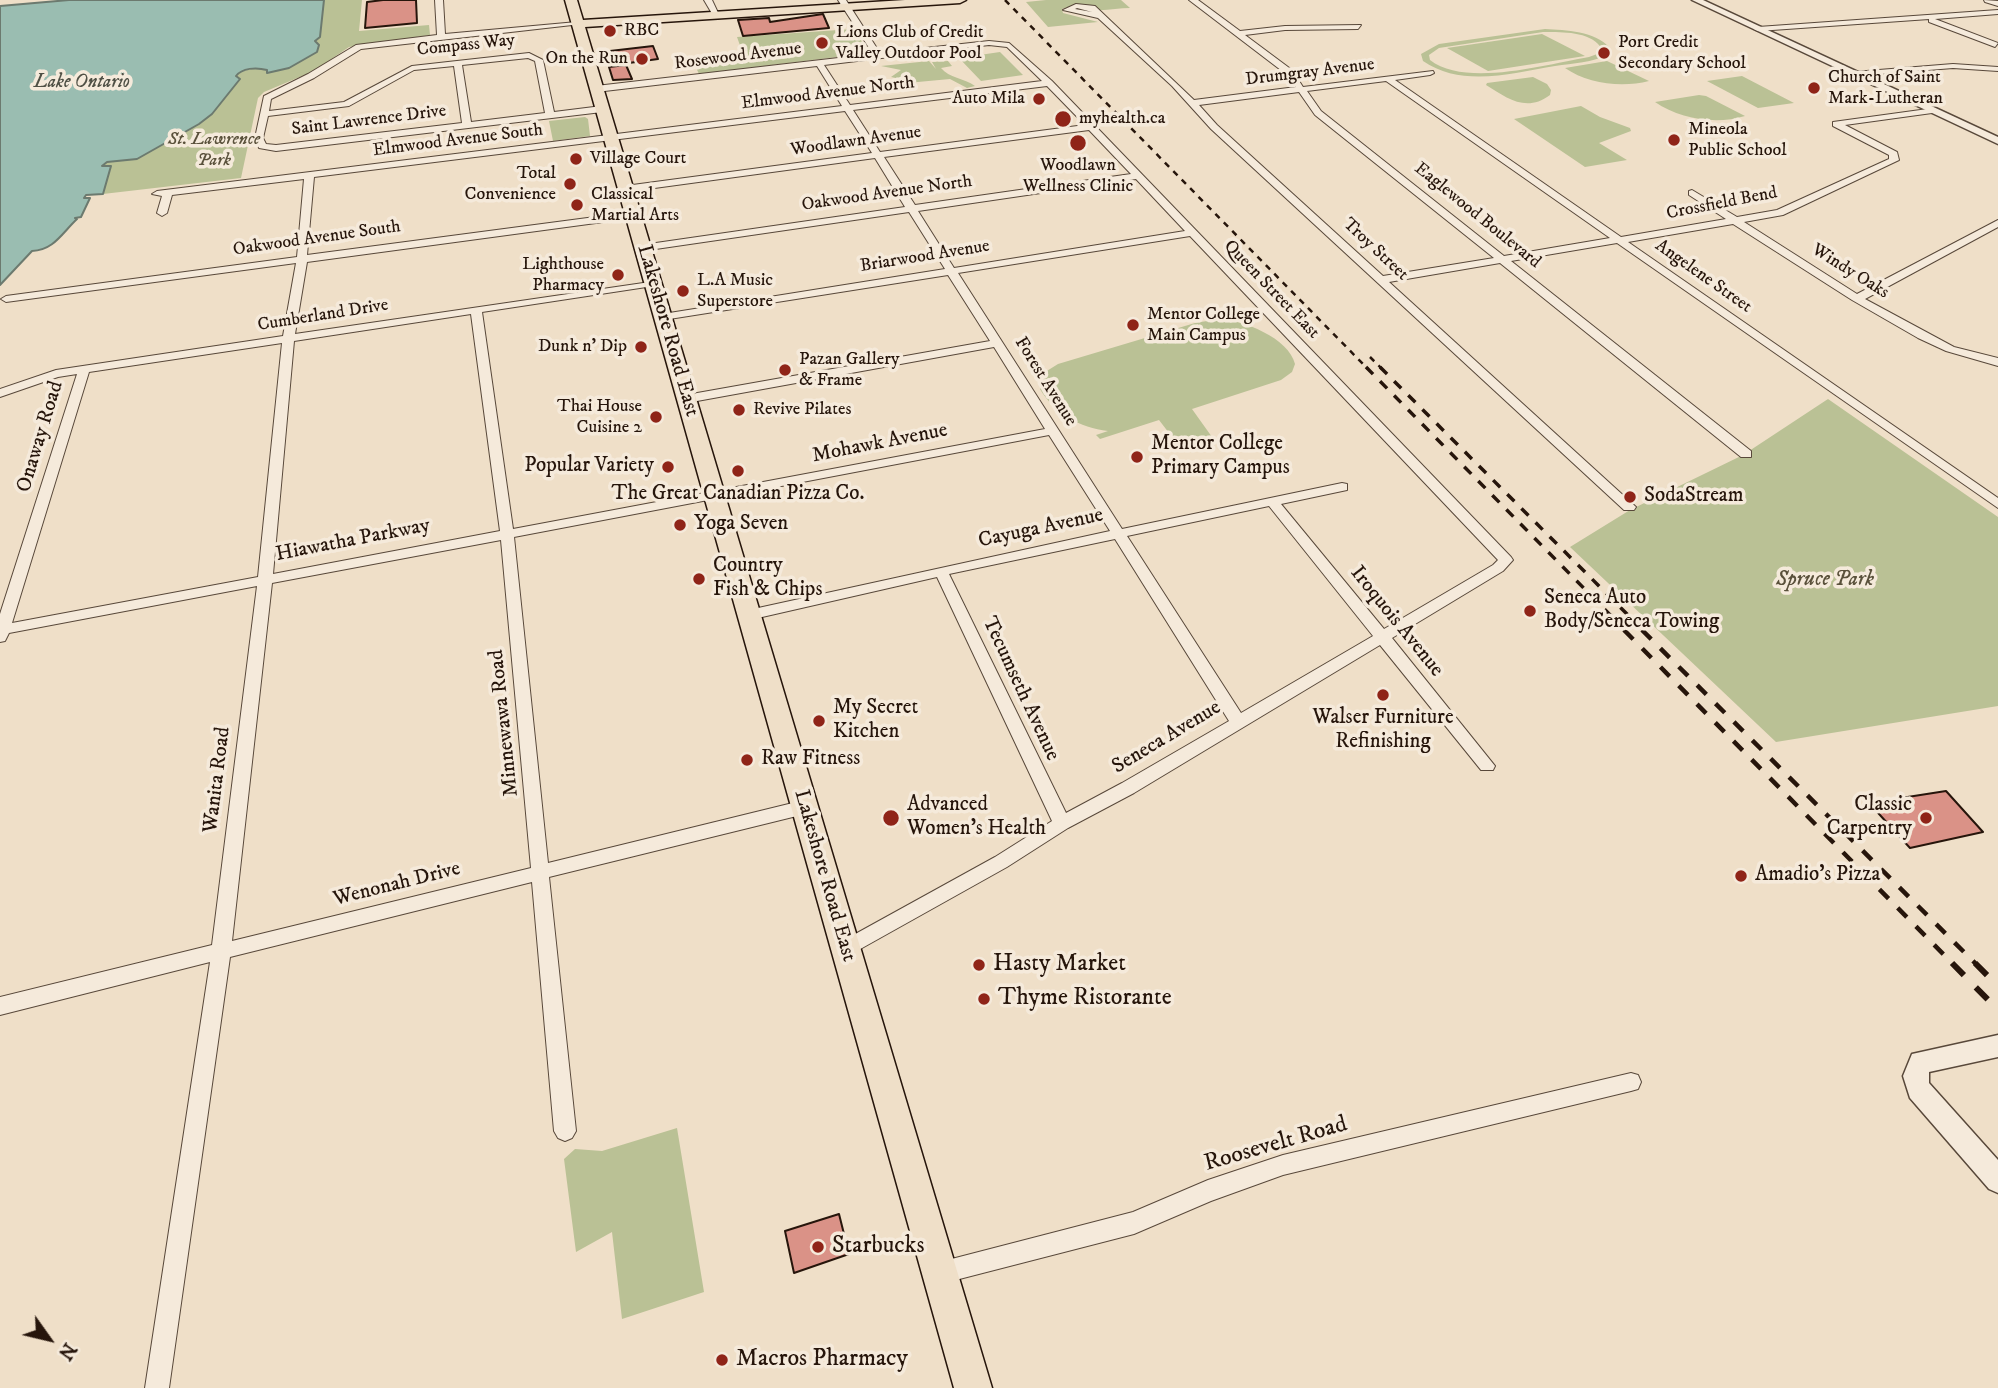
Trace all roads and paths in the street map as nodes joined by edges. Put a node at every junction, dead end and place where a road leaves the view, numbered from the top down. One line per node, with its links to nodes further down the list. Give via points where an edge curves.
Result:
1 (439, 0): 18 (street)
2 (571, 0): 14 (main road, Lakeshore Road East)
3 (708, 0): 11 (street)
4 (960, 0): 8 (main road)
5 (1193, 0): 17 (street, Eaglewood Boulevard)
6 (1696, 0): 16 (street)
7 (1988, 0): 9 (street)
8 (844, 3): 11 (main road); 21 (street)
9 (1998, 4)
10 (1998, 12): 13 (street)
11 (716, 15): 14 (main road)
12 (1101, 16): 31 (street, Troy Street)
13 (1926, 17): 16 (street); 20 (street)
14 (578, 24): 18 (street, Saint Lawrence Drive); 29 (main road, Lakeshore Road East)
15 (1357, 27): 17 (street)
16 (1758, 29): 26 (street)
17 (1236, 34): 30 (street, Eaglewood Boulevard, via 1289,72)
18 (442, 36): 35 (street, Saint Lawrence Drive, via 359,47 312,76 272,93)
19 (1009, 45): 21 (street, Rosewood Avenue, via 989,43); 28 (street, Queen Street East)
20 (1995, 45)
21 (878, 56): 23 (street, Rosewood Avenue)
22 (458, 63): 35 (street, Compass Way, via 407,69 346,104); 36 (street, Compass Way, via 537,57); 37 (street)
23 (820, 63): 29 (street, Rosewood Avenue); 32 (street, Forest Avenue)
24 (1998, 69): 26 (street, via 1953,66)
25 (1430, 74): 27 (street, Drumgray Avenue)
26 (1854, 74): 34 (street)
27 (1388, 79): 30 (street, Drumgray Avenue); 54 (street, Angelene Street)
28 (1049, 83): 32 (street, Elmwood Avenue North); 38 (street, Queen Street East)
29 (596, 89): 33 (main road, Lakeshore Road East)
30 (1300, 89): 31 (street, Drumgray Avenue); 57 (street, Eaglewood Boulevard, via 1318,113)
31 (1193, 103): 59 (street, Troy Street)
32 (848, 108): 39 (street, Elmwood Avenue North); 41 (street, Forest Avenue)
33 (602, 109): 36 (street, Saint Lawrence Drive); 39 (main road, Lakeshore Road East)
34 (1932, 110): 40 (street); 51 (street, Crossfield Bend, via 1836,124 1894,154 1895,160 1780,213)
35 (264, 114): 37 (street, Saint Lawrence Drive, via 258,138 262,146 276,148)
36 (550, 115): 37 (street, Saint Lawrence Drive)
37 (467, 125)
38 (1091, 127): 41 (street, Woodlawn Avenue); 43 (street, Queen Street East)
39 (611, 138): 42 (street, Elmwood Avenue South); 44 (main road, Lakeshore Road East)
40 (1998, 141)
41 (876, 155): 44 (street, Woodlawn Avenue); 48 (street, Forest Avenue)
42 (309, 175): 45 (street, Elmwood Avenue South); 56 (street, Wanita Road)
43 (1137, 176): 48 (street, Oakwood Avenue North); 53 (street, Queen Street East)
44 (625, 189): 50 (main road, Lakeshore Road East)
45 (168, 193): 47 (street, Elmwood Avenue South); 49 (street)
46 (1692, 193): 51 (street, Windy Oaks)
47 (157, 194)
48 (910, 208): 55 (street, Oakwood Avenue North); 58 (street, Forest Avenue)
49 (162, 213)
50 (633, 215): 55 (main road, Lakeshore Road East); 56 (street, Oakwood Avenue South)
51 (1738, 222): 54 (street, Crossfield Bend); 61 (street, Windy Oaks)
52 (1998, 223): 61 (street)
53 (1192, 233): 58 (street, Briarwood Avenue); 80 (street, Queen Street East)
54 (1619, 241): 57 (street, Crossfield Bend); 76 (street, Angelene Street)
55 (642, 248): 60 (main road, Lakeshore Road East)
56 (302, 259): 62 (street, Oakwood Avenue South); 65 (street, Wanita Road)
57 (1503, 260): 59 (street, Crossfield Bend); 72 (street, Eaglewood Boulevard)
58 (951, 270): 64 (street, Briarwood Avenue); 66 (street, Forest Avenue)
59 (1381, 280): 77 (street, Troy Street)
60 (653, 283): 63 (street, Cumberland Drive); 64 (main road, Lakeshore Road East)
61 (1856, 298): 67 (street, Windy Oaks, via 1935,343)
62 (6, 299)
63 (476, 311): 65 (street, Cumberland Drive); 78 (street, Minnewawa Road)
64 (663, 317): 70 (main road, Lakeshore Road East)
65 (288, 339): 68 (street, Cumberland Drive); 82 (street, Wanita Road)
66 (997, 343): 70 (street); 71 (street, Forest Avenue)
67 (1998, 362)
68 (84, 370): 69 (street, Cumberland Drive, via 33,380); 84 (street, Onaway Road)
69 (0, 393)
70 (686, 399): 74 (main road, Lakeshore Road East)
71 (1053, 431): 74 (street, Mohawk Avenue); 79 (street, Forest Avenue)
72 (1746, 454)
73 (1342, 487): 75 (street, Cayuga Avenue)
74 (714, 495): 78 (street, Hiawatha Parkway); 83 (main road, Lakeshore Road East)
75 (1273, 502): 79 (street, Cayuga Avenue); 85 (street, Iroquois Avenue)
76 (1998, 504)
77 (1629, 507)
78 (507, 533): 82 (street, Hiawatha Parkway); 90 (street, Minnewawa Road)
79 (1119, 535): 81 (street, Cayuga Avenue); 86 (street, Forest Avenue)
80 (1506, 559): 85 (street, Seneca Avenue)
81 (941, 571): 83 (street, Cayuga Avenue); 89 (street, Tecumseth Avenue)
82 (265, 579): 84 (street, Hiawatha Parkway); 92 (street, Wanita Road)
83 (749, 615): 88 (main road, Lakeshore Road East)
84 (1, 632)
85 (1381, 638): 86 (street, Seneca Avenue); 87 (street, Iroquois Avenue)
86 (1238, 722): 89 (street, Seneca Avenue)
87 (1487, 766)
88 (805, 807): 90 (street, Wenonah Drive); 91 (main road, Lakeshore Road East)
89 (1062, 823): 91 (street, Seneca Avenue, via 1001,863)
90 (542, 873): 92 (street, Wenonah Drive); 96 (street, Minnewawa Road)
91 (846, 949): 98 (main road, Lakeshore Road East)
92 (221, 952): 93 (street, Wenonah Drive); 99 (street, Wanita Road)
93 (0, 1006)
94 (1998, 1046): 97 (street, via 1922,1062 1915,1081)
95 (1631, 1082): 98 (street, Roosevelt Road, via 1283,1166 1134,1223)
96 (565, 1131)
97 (1998, 1180)
98 (940, 1273): 100 (main road, Lakeshore Road East)
99 (157, 1388)
100 (973, 1388)

